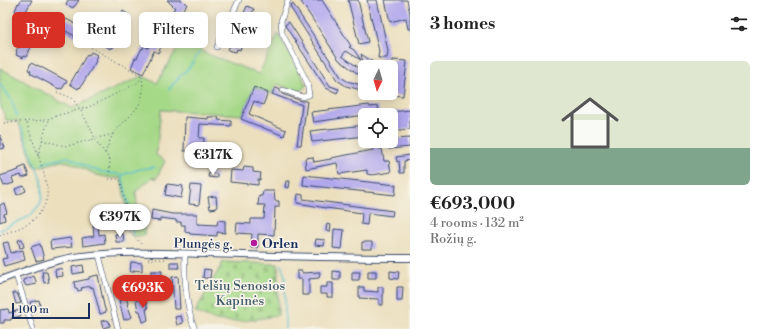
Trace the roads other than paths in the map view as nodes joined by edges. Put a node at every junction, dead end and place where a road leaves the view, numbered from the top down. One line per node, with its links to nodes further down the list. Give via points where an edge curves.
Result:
1 (239, 0): 3 (street)
2 (288, 0): 4 (street, via 281,21 282,33 307,82 309,95 303,97)
3 (233, 12)
4 (283, 90)
5 (185, 254): 6 (main road, Plungės g.); 7 (main road, Plungės g.); 12 (street, via 190,315)
6 (99, 255): 8 (main road, Plungės g., via 64,260); 11 (street)
7 (410, 258)
8 (16, 275): 9 (main road, Plungės g.); 10 (street)
9 (0, 280)
10 (33, 329)
11 (118, 329)
12 (195, 329)

